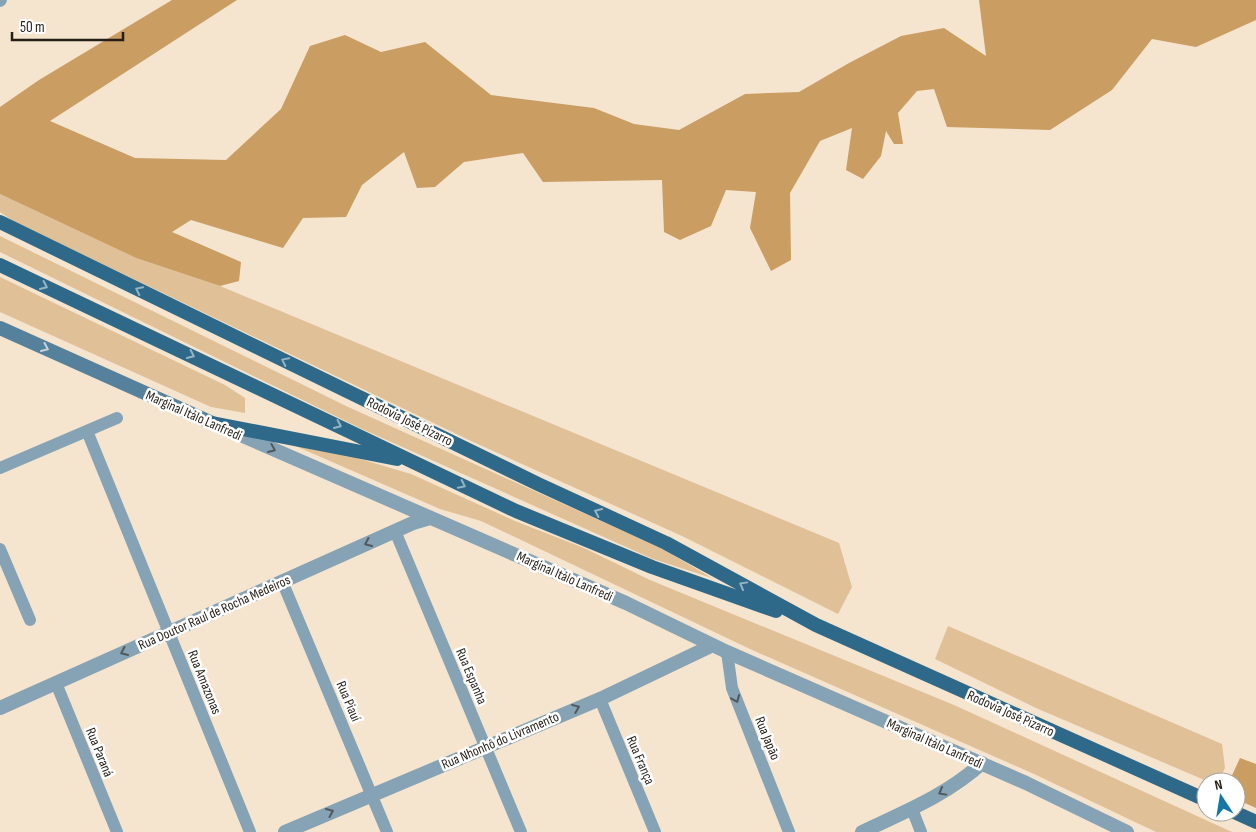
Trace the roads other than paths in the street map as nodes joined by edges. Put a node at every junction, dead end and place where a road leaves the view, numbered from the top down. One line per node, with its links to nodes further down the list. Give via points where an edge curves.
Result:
1 (2, 222): 14 (main road, Rodovia José Pizarro, one-way to 1, via 666,543 538,484)
2 (0, 265): 7 (main road, Rodovia José Pizarro, one-way to 7)
3 (0, 328): 5 (main road, Marginal Itálo Lanfredi, one-way to 5)
4 (117, 418): 6 (street)
5 (212, 423): 7 (main road); 9 (street, Marginal Itálo Lanfredi, one-way to 9)
6 (87, 432): 8 (street); 15 (street, Rua Amazonas)
7 (418, 463): 14 (main road, Rodovia José Pizarro, one-way to 14, via 516,511 634,559)
8 (0, 468)
9 (430, 518): 10 (street, Rua Doutor Raul de Rocha Medeiros); 16 (street, Marginal Itálo Lanfredi, via 626,603)
10 (395, 531): 12 (street, Rua Doutor Raul de Rocha Medeiros, one-way to 12); 21 (street, Rua Espanha)
11 (0, 549): 13 (street)
12 (282, 581): 15 (street, Rua Doutor Raul de Rocha Medeiros); 23 (street, Rua Piauí)
13 (30, 620)
14 (816, 625): 24 (main road, Rodovia José Pizarro)
15 (169, 632): 18 (street, Rua Doutor Raul de Rocha Medeiros, one-way to 18); 27 (street, Rua Amazonas)
16 (713, 645): 17 (street, Marginal Itálo Lanfredi); 19 (street, Rua Nhonhô do Livramento)
17 (728, 652): 22 (street, Marginal Itálo Lanfredi); 32 (street, Rua Japão, one-way to 32, via 732,688)
18 (56, 683): 20 (street, Rua Doutor Raul de Rocha Medeiros); 26 (street, Rua Paraná)
19 (600, 699): 21 (street, Rua Nhonhô do Livramento, one-way to 19); 31 (street, Rua França)
20 (0, 708)
21 (485, 746): 23 (street, Rua Nhonhô do Livramento); 30 (street, Rua Espanha)
22 (982, 764): 25 (street, one-way to 25, via 963,780); 35 (street, Marginal Itálo Lanfredi)
23 (372, 794): 28 (street, Rua Nhonhô do Livramento, one-way to 23); 29 (street, Rua Piauí)
24 (1196, 796)
25 (912, 809): 33 (street); 34 (street)
26 (117, 832)
27 (250, 832)
28 (285, 832)
29 (387, 832)
30 (521, 832)
31 (655, 832)
32 (789, 832)
33 (862, 832)
34 (922, 832)
35 (1127, 832)

